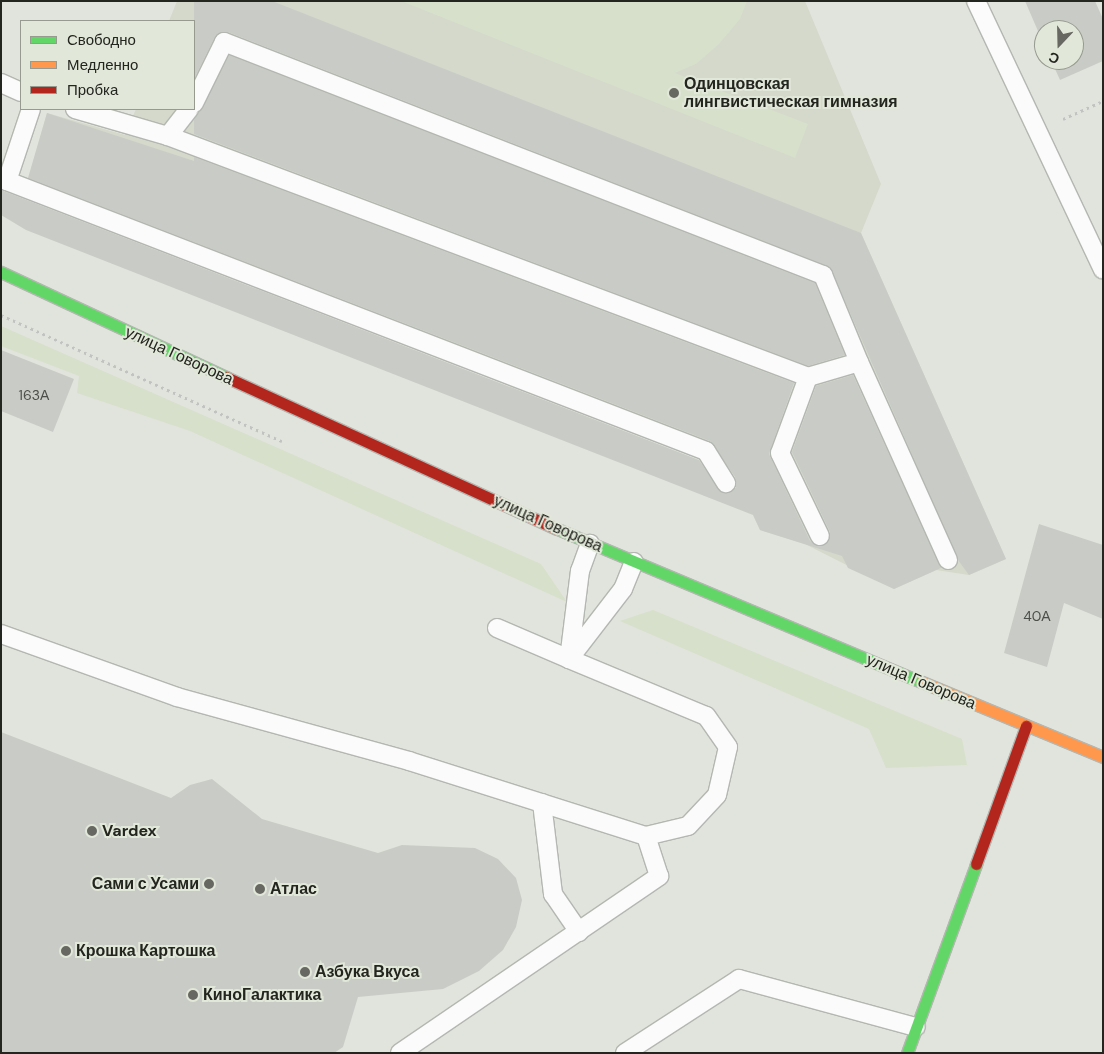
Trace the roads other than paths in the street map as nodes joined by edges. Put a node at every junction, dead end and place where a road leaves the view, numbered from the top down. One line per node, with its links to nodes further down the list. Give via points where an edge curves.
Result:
1 (976, 1): 9 (lane)
2 (1, 83): 3 (lane)
3 (20, 92)
4 (195, 101): 11 (lane, via 224,42 823,275)
5 (31, 110): 13 (lane, via 7,181 706,451)
6 (78, 110): 8 (lane)
7 (189, 110): 8 (lane)
8 (168, 136): 12 (lane)
9 (1103, 270)
10 (1, 272): 15 (main road, улица Говорова)
11 (858, 362): 12 (lane); 16 (lane)
12 (808, 377): 14 (lane, via 780,453)
13 (726, 483)
14 (820, 536)
15 (590, 544): 17 (main road, улица Говорова); 20 (lane, via 580,571)
16 (948, 560)
17 (634, 562): 20 (lane, via 623,589); 21 (main road, улица Говорова)
18 (497, 628): 20 (lane)
19 (1, 634): 23 (lane, via 177,697 409,761)
20 (569, 659): 24 (lane, via 706,716 728,747 717,795 688,826)
21 (1026, 726): 22 (main road, улица Говорова); 26 (main road)
22 (1103, 757)
23 (542, 804): 24 (lane); 25 (lane, via 554,894)
24 (646, 836): 25 (lane, via 659,876)
25 (579, 932): 27 (lane)
26 (916, 1027): 28 (lane, via 739,979); 29 (main road)
27 (400, 1053)
28 (625, 1053)
29 (907, 1053)

